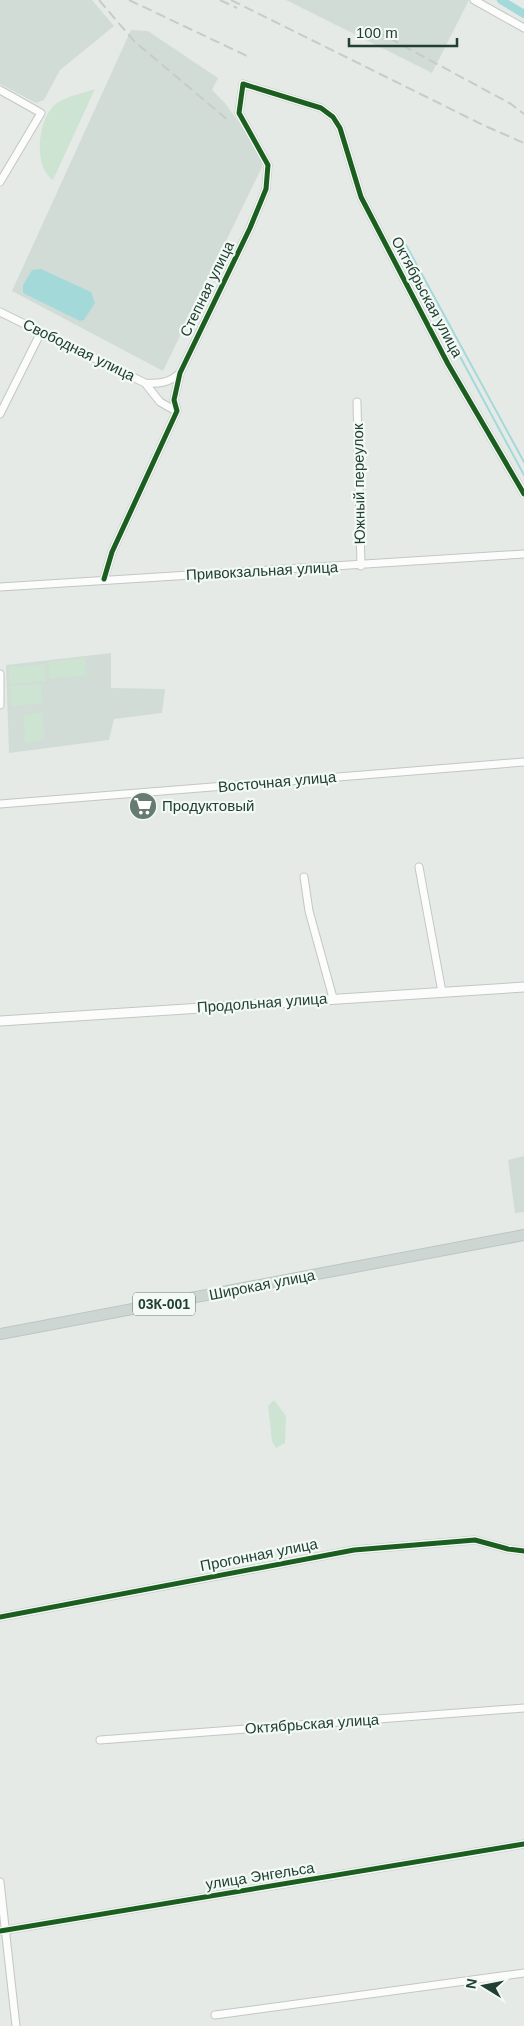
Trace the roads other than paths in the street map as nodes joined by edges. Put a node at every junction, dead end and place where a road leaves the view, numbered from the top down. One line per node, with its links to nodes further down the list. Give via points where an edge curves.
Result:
1 (474, 0): 2 (street)
2 (524, 28)
3 (0, 90): 5 (street, via 42,113)
4 (321, 108): 8 (street, Степная улица, via 243,84 238,113 268,164 266,189); 13 (street, Октябрьская улица, via 334,117 340,128 361,197 448,364)
5 (0, 182)
6 (0, 312): 7 (street, Свободная улица)
7 (41, 332): 9 (street, Свободная улица); 12 (street)
8 (180, 373): 9 (street, via 159,384); 11 (street, Степная улица, via 174,400)
9 (145, 383): 11 (street, Свободная улица, via 160,402)
10 (357, 402): 15 (street, Южный переулок)
11 (177, 411): 16 (street, Степная улица, via 112,552)
12 (0, 414)
13 (524, 494)
14 (524, 554): 15 (street, Привокзальная улица)
15 (361, 566): 16 (street, Привокзальная улица)
16 (104, 579): 17 (street, Привокзальная улица)
17 (0, 587)
18 (0, 674): 19 (street)
19 (0, 705)
20 (524, 762): 21 (street, Восточная улица)
21 (0, 804)
22 (419, 867): 25 (street)
23 (304, 877): 26 (street, via 308,911)
24 (524, 987): 25 (street, Продольная улица)
25 (442, 992): 26 (street, Продольная улица)
26 (333, 998): 27 (street, Продольная улица)
27 (0, 1021)
28 (524, 1235): 29 (main road, Широкая улица / 03К-001)
29 (0, 1334)
30 (524, 1551): 31 (street, Прогонная улица, via 476,1540 354,1550)
31 (0, 1617)
32 (524, 1708): 33 (street, Октябрьская улица)
33 (100, 1740)
34 (524, 1844): 36 (street, улица Энгельса)
35 (0, 1882): 36 (street)
36 (3, 1931): 39 (street)
37 (524, 1973): 38 (street)
38 (215, 2015)
39 (16, 2026)

